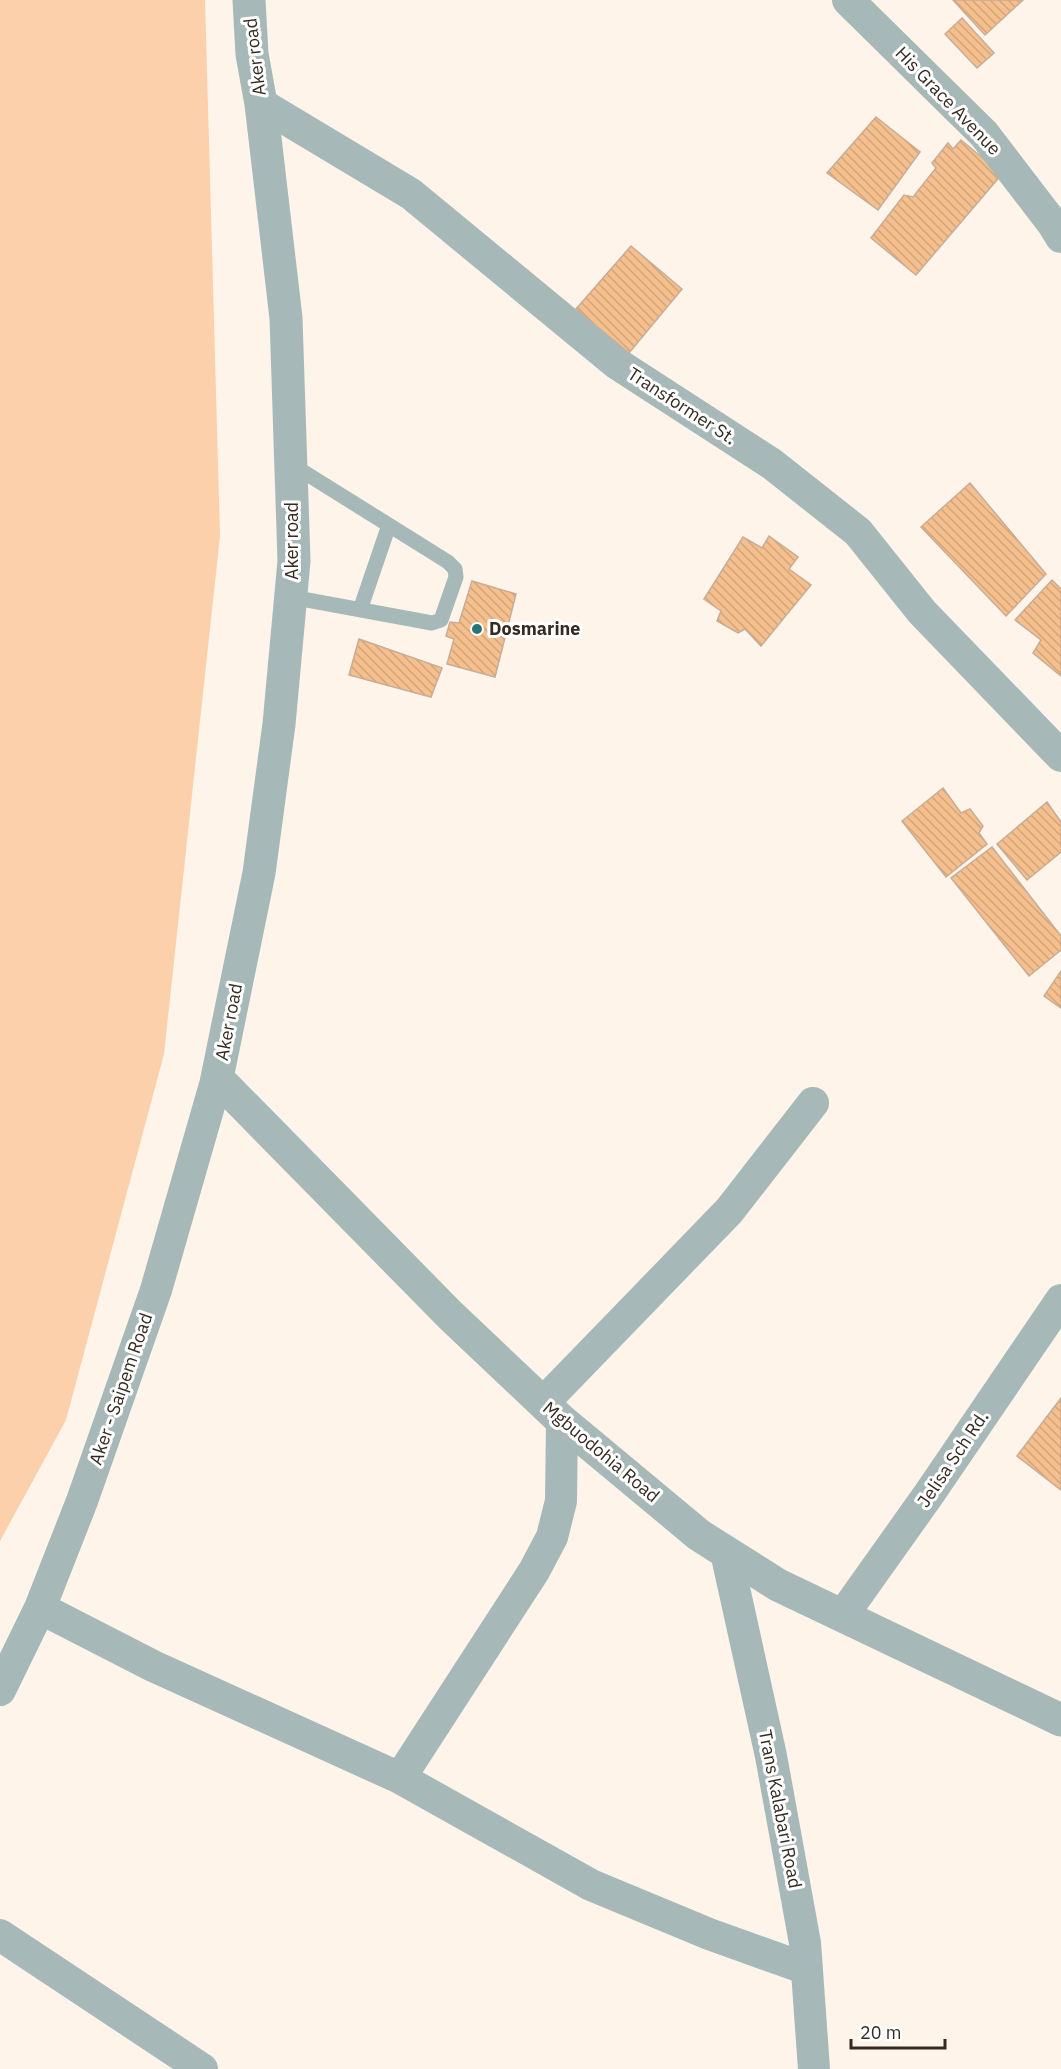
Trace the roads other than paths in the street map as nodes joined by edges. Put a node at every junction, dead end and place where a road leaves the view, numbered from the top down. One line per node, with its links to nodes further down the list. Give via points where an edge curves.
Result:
1 (249, 0): 3 (street, Aker road, via 252,54)
2 (848, 0): 4 (street, His Grace Avenue, via 984,134)
3 (261, 104): 5 (street, Aker road, via 286,318); 9 (street, Transformer St., via 411,194 615,363 772,464 858,532 922,612)
4 (1061, 237)
5 (291, 464): 6 (lane); 7 (street, Aker road)
6 (389, 525): 8 (lane); 8 (lane, via 455,569 445,613 441,620 432,623)
7 (291, 597): 8 (lane); 10 (street, Aker road, via 259,873)
8 (360, 610)
9 (1061, 756)
10 (217, 1078): 13 (street, Mgbuodohia Road, via 450,1315); 15 (street, Aker - Saipem Road, via 156,1290)
11 (813, 1103): 13 (street, via 729,1211)
12 (1061, 1300): 16 (street, Jelisa Sch Rd.)
13 (553, 1412): 14 (street, Mgbuodohia Road, via 699,1534); 19 (street, via 561,1501 552,1537 534,1571)
14 (726, 1551): 16 (street, Mgbuodohia Road, via 778,1585); 21 (street, Trans Kalabari Road, via 771,1756)
15 (40, 1608): 17 (street, Aker - Saipem Road); 19 (street, via 153,1666)
16 (843, 1615): 18 (street, Mgbuodohia Road)
17 (0, 1690)
18 (1061, 1720)
19 (399, 1778): 21 (street, via 591,1885)
20 (0, 1935): 22 (street)
21 (807, 1970): 23 (street, Trans Kalabari Road)
22 (202, 2069)
23 (814, 2069)

